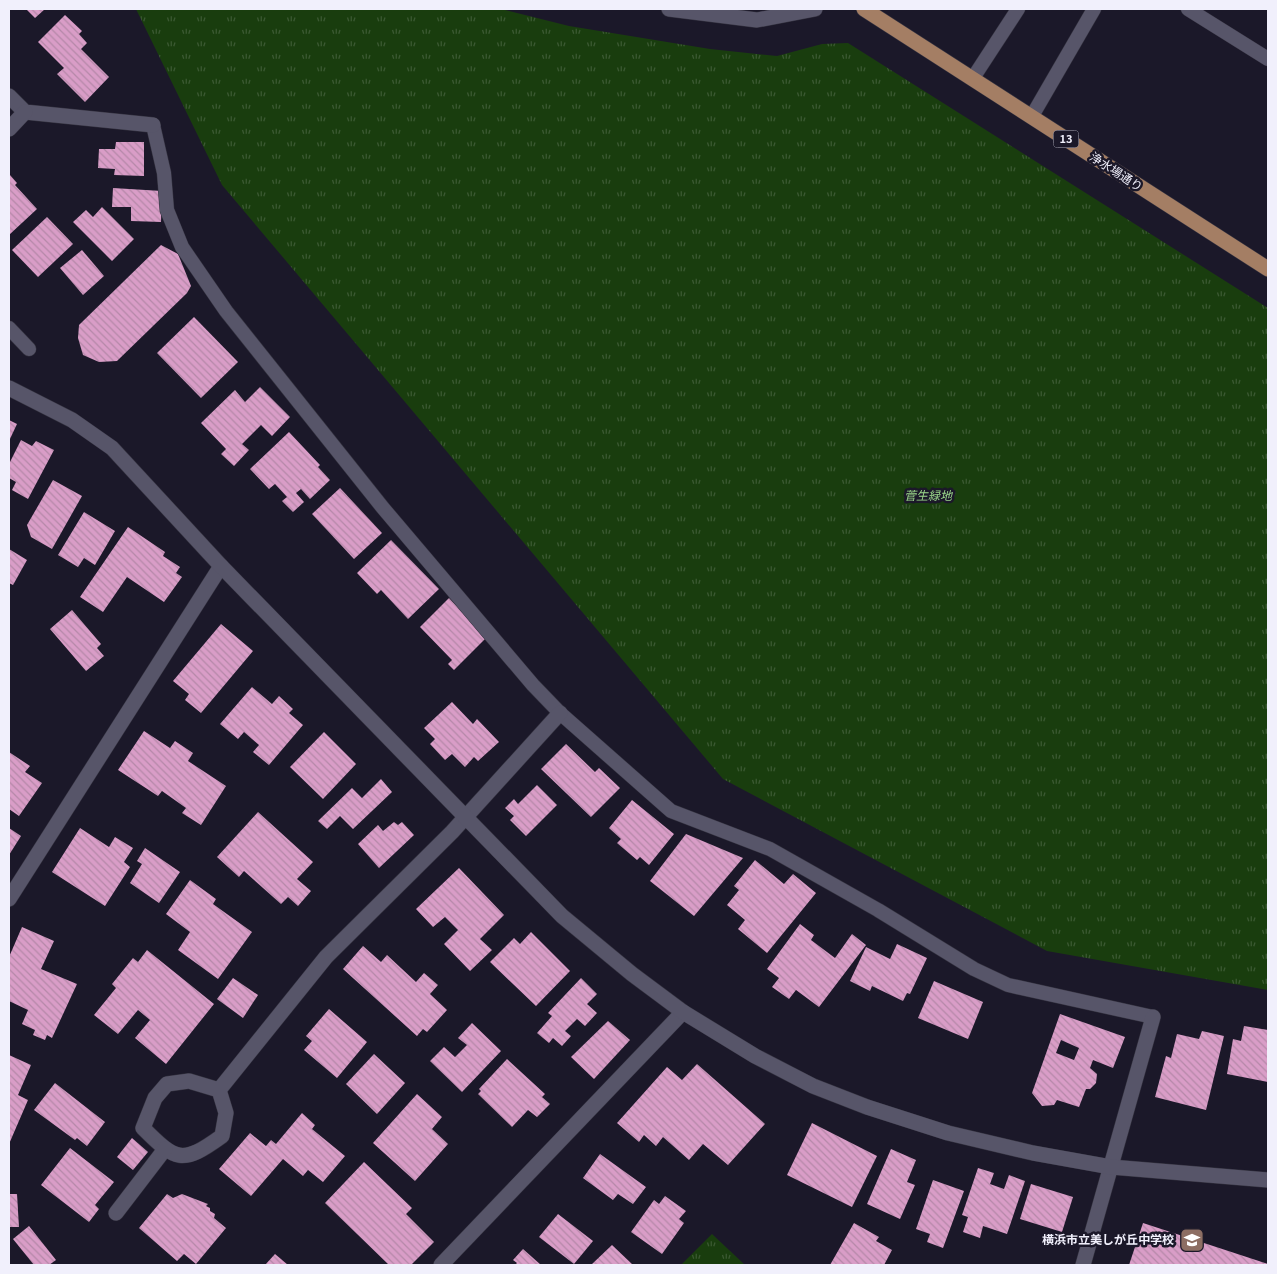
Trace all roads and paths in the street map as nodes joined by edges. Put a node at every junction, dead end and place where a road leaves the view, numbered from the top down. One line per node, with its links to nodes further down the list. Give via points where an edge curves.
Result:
1 (670, 9): 2 (street, via 757,20)
2 (815, 9)
3 (864, 9): 8 (main road, 浄水場通り / 13)
4 (1018, 9): 8 (lane)
5 (1094, 9): 11 (lane)
6 (1188, 9): 7 (lane)
7 (1268, 59)
8 (972, 78): 11 (main road, 浄水場通り / 13)
9 (9, 96): 10 (street)
10 (25, 112): 12 (street); 13 (street)
11 (1032, 116): 14 (main road, 浄水場通り / 13)
12 (153, 125): 19 (lane, via 164,173 167,210 182,247 226,311 383,508)
13 (9, 129)
14 (1268, 269)
15 (9, 328): 16 (lane)
16 (29, 349)
17 (9, 388): 18 (street, via 72,420 112,448)
18 (221, 566): 20 (street); 21 (street)
19 (560, 713): 20 (street); 23 (lane, via 671,811 770,849 974,969 1008,985)
20 (466, 817): 22 (street, via 562,916); 24 (street, via 326,958)
21 (9, 899)
22 (683, 1012): 26 (street, via 755,1056 813,1086 867,1107 967,1138); 29 (street)
23 (1153, 1017): 26 (street)
24 (218, 1090): 25 (street, via 226,1113 222,1136 198,1153 177,1157); 25 (street, via 189,1081 167,1084 155,1098 143,1128)
25 (165, 1150): 28 (street)
26 (1111, 1167): 27 (street); 30 (street)
27 (1268, 1180)
28 (116, 1213)
29 (441, 1265)
30 (1083, 1265)

